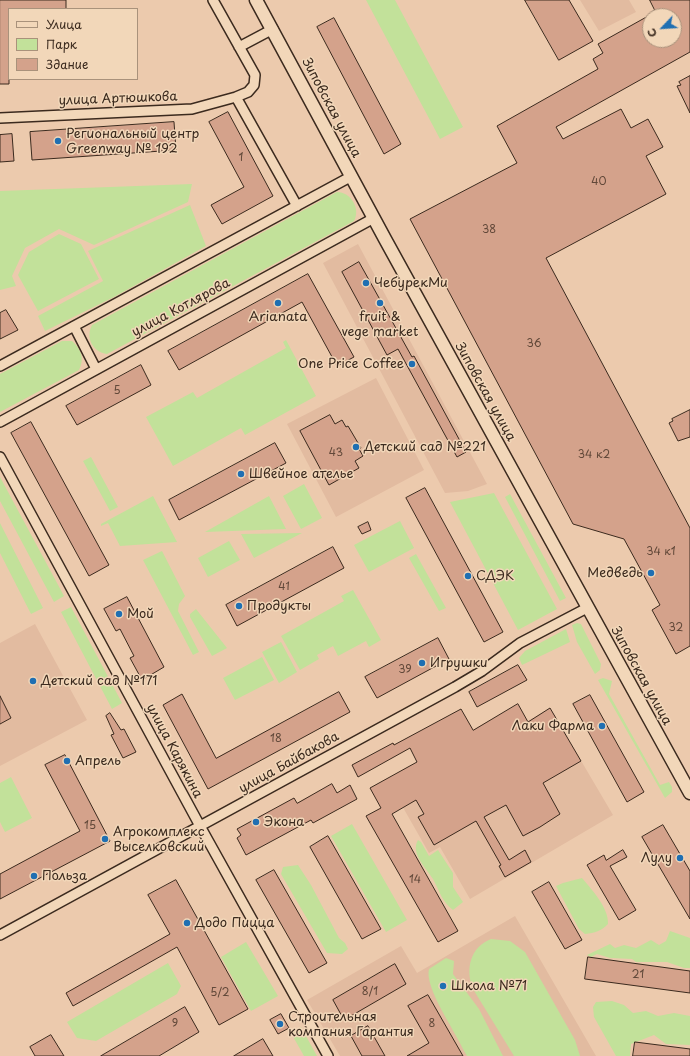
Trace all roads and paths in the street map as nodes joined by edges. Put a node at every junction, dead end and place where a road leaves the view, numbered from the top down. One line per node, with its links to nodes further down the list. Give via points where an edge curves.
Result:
1 (213, 0): 4 (street)
2 (258, 1): 3 (street, Зиповская улица)
3 (273, 30): 4 (street); 7 (street, Зиповская улица)
4 (239, 47): 5 (street, улица Артюшкова, via 255,74 254,85 248,92)
5 (236, 97): 6 (street, улица Артюшкова, via 192,109); 8 (street)
6 (0, 118)
7 (352, 176): 8 (street); 9 (street, Зиповская улица)
8 (297, 206): 10 (street)
9 (374, 218): 12 (street, улица Котлярова); 15 (street, Зиповская улица)
10 (74, 326): 11 (street); 12 (street)
11 (0, 366)
12 (96, 369): 13 (street, улица Котлярова)
13 (0, 422)
14 (0, 457): 17 (street, улица Карякина)
15 (587, 608): 16 (street, Зиповская улица); 17 (street, улица Байбакова, via 520,643 482,671 454,687)
16 (690, 793)
17 (200, 826): 18 (street, улица Байбакова); 19 (street, улица Карякина)
18 (0, 935)
19 (328, 1056)

